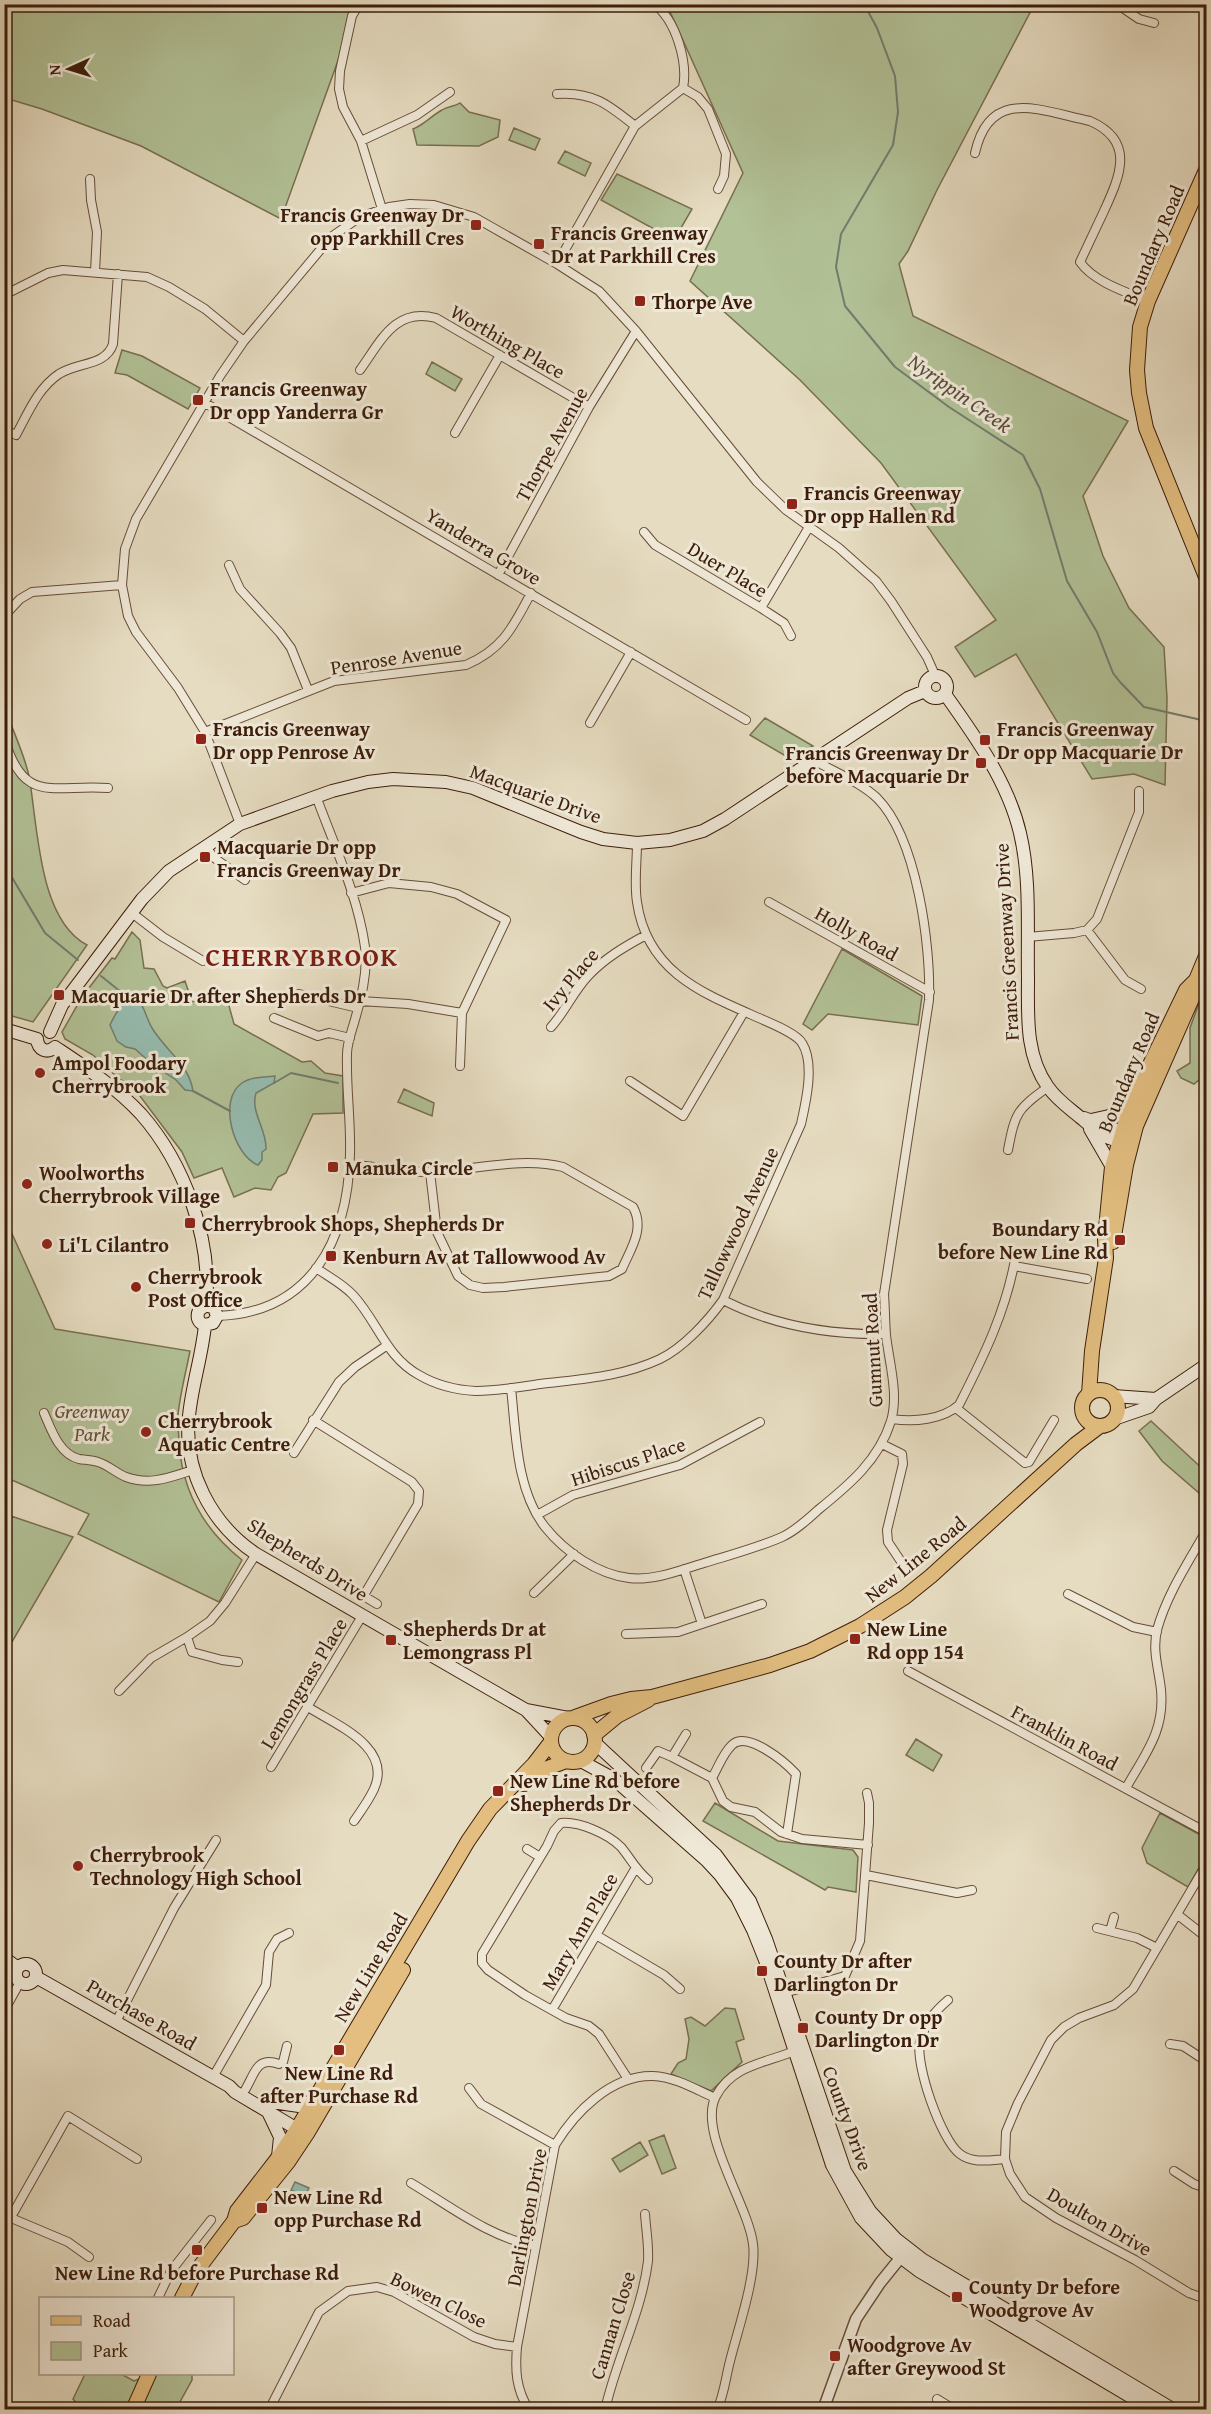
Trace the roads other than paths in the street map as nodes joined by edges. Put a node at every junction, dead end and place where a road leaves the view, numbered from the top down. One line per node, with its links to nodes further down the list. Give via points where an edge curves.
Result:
1 (359, 4): 9 (street, via 352,16 339,89 343,107)
2 (654, 4): 5 (street, via 664,12 684,55)
3 (1117, 4): 4 (street, via 1139,19)
4 (1154, 23)
5 (684, 88): 8 (street); 14 (street, via 708,109 726,154)
6 (450, 92): 9 (street, via 417,115)
7 (557, 94): 8 (street, via 586,95 610,105)
8 (635, 126): 16 (street)
9 (361, 141): 15 (street)
10 (975, 153): 20 (street, via 988,120 1016,108 1090,121 1112,134 1119,147 1120,171 1080,262 1120,290)
11 (1206, 170): 13 (main road, Boundary Road)
12 (90, 179): 17 (street, via 97,232)
13 (1203, 187): 20 (main road, Boundary Road)
14 (718, 189)
15 (382, 209): 16 (street, via 422,204 456,210); 22 (street, via 331,237)
16 (557, 264): 21 (street, via 599,291)
17 (95, 272): 18 (street); 19 (street, via 48,273)
18 (118, 274): 22 (street, via 147,278 169,287 205,309); 27 (street, via 114,344 110,353 59,374 39,395 16,435)
19 (4, 295)
20 (1148, 301): 33 (main road, Boundary Road, via 1138,348 1139,393 1146,428)
21 (636, 331): 26 (street, Thorpe Avenue); 29 (street, via 757,482)
22 (244, 341): 25 (street)
23 (500, 356): 24 (street, Worthing Place, via 436,318 422,314 409,316 391,328); 26 (street, Worthing Place); 28 (street)
24 (360, 370)
25 (204, 403): 32 (street, Yanderra Grove); 34 (street, via 132,528 123,561)
26 (589, 407): 32 (street, Thorpe Avenue)
27 (4, 430)
28 (455, 433)
29 (809, 527): 36 (street); 40 (street, via 876,581)
30 (645, 532): 36 (street, Duer Place, via 655,545)
31 (229, 565): 41 (street, via 240,589 291,648)
32 (498, 574): 35 (street, Yanderra Grove)
33 (1206, 577)
34 (122, 585): 37 (street, via 32,592); 46 (street, via 128,616 136,632)
35 (531, 593): 39 (street, Yanderra Grove); 41 (street, Penrose Avenue, via 502,642 486,656 466,665 334,681)
36 (761, 608): 38 (street, Duer Place, via 784,623)
37 (4, 616)
38 (791, 636)
39 (631, 652): 44 (street, Yanderra Grove); 45 (street)
40 (935, 675): 42 (main road, via 926,681); 43 (main road, via 946,681)
41 (308, 690): 46 (street, Penrose Avenue)
42 (925, 691): 43 (main road, via 936,698); 48 (main road, Macquarie Drive)
43 (945, 694): 61 (main road, Francis Greenway Drive, via 1010,800 1024,854)
44 (746, 720)
45 (590, 723)
46 (206, 732): 52 (street)
47 (4, 737): 49 (street, via 17,770 38,787)
48 (814, 760): 53 (main road, Macquarie Drive, via 703,831); 68 (street, Gumnut Road, via 877,798 894,823 916,878)
49 (108, 788)
50 (1139, 791): 59 (street, via 1140,812 1104,905)
51 (316, 796): 52 (main road, Macquarie Drive); 53 (main road, Macquarie Drive, via 368,782 446,782 473,788 581,832); 56 (street)
52 (240, 824): 54 (main road, Macquarie Drive)
53 (637, 843): 60 (street, Tallowwood Avenue, via 636,900)
54 (206, 846): 55 (street, via 213,857); 58 (main road, Macquarie Drive, via 164,876)
55 (245, 880)
56 (351, 893): 64 (street); 72 (street, via 389,883 431,887 457,894 506,920)
57 (769, 902): 68 (street, Holly Road)
58 (132, 914): 65 (street); 76 (main road, Macquarie Drive, via 62,1005)
59 (1087, 930): 61 (street); 67 (street, via 1125,980)
60 (646, 935): 71 (street, Tallowwood Avenue, via 664,963 687,984); 74 (street, Ivy Place, via 615,951 587,976)
61 (1028, 937): 82 (main road, Francis Greenway Drive, via 1029,1039)
62 (322, 954): 64 (street, via 332,961)
63 (1206, 956): 66 (main road, Boundary Road)
64 (365, 957): 70 (street)
65 (203, 961)
66 (1196, 980): 83 (main road, Boundary Road, via 1186,990); 85 (main road, Boundary Road, via 1194,994 1147,1099)
67 (1141, 989)
68 (930, 992): 101 (street, Gumnut Road, via 884,1294)
69 (298, 994): 70 (street)
70 (359, 1004): 72 (street, via 408,1004); 77 (street)
71 (744, 1012): 81 (street, via 683,1116); 97 (street, Tallowwood Avenue, via 802,1042 807,1056 807,1100 801,1124)
72 (462, 1013): 80 (street)
73 (274, 1018): 77 (street, via 318,1036 329,1033)
74 (551, 1027)
75 (4, 1029): 78 (main road)
76 (50, 1032): 78 (main road); 79 (main road, via 56,1037)
77 (350, 1038): 87 (street)
78 (38, 1039): 79 (main road, via 43,1050)
79 (55, 1047): 98 (main road, via 123,1096 170,1156 204,1244)
80 (460, 1066)
81 (630, 1081)
82 (1048, 1087): 84 (main road, Francis Greenway Drive); 86 (street, via 1019,1111)
83 (1131, 1104): 84 (main road, via 1109,1116); 85 (main road, Boundary Road)
84 (1086, 1121): 85 (main road, Francis Greenway Drive, via 1098,1134); 88 (main road)
85 (1124, 1138): 88 (main road, Boundary Road); 92 (main road, Boundary Road, via 1113,1240)
86 (1008, 1150)
87 (350, 1164): 89 (street); 94 (street, via 340,1222)
88 (1112, 1167): 92 (main road, Boundary Road)
89 (430, 1172): 89 (street, via 527,1163 563,1167 633,1208 639,1219 638,1232 622,1269 609,1276 483,1288 458,1276 437,1232)
90 (1206, 1253): 95 (street)
91 (1016, 1254): 93 (street)
92 (1106, 1258): 103 (main road, Boundary Road)
93 (1014, 1266): 96 (street); 109 (street, via 988,1349)
94 (316, 1268): 99 (street, via 300,1288 264,1309); 102 (street, Tallowwood Avenue, via 353,1295)
95 (1206, 1268)
96 (1087, 1279)
97 (723, 1300): 101 (street, via 768,1320 838,1334); 105 (street, Tallowwood Avenue, via 691,1336 661,1359 616,1375)
98 (206, 1305): 99 (main road, via 214,1308); 100 (main road, via 197,1313)
99 (217, 1316): 100 (main road)
100 (206, 1325): 121 (main road, Shepherds Drive, via 189,1413)
101 (886, 1334): 112 (street, Gumnut Road, via 894,1401)
102 (386, 1346): 105 (street, Tallowwood Avenue, via 403,1364 437,1384 477,1391); 114 (street, via 339,1383)
103 (1092, 1351): 106 (main road, Boundary Road); 107 (main road, Boundary Road)
104 (1206, 1365): 108 (main road)
105 (511, 1388): 122 (street, Gumnut Road, via 526,1490)
106 (1109, 1393): 107 (main road); 108 (main road); 113 (main road, via 1118,1407)
107 (1089, 1394): 111 (main road, via 1082,1404)
108 (1156, 1399): 113 (main road, via 1149,1407)
109 (956, 1408): 112 (street, via 937,1417); 115 (street, via 1025,1463)
110 (44, 1413): 121 (street, via 59,1444 68,1453 99,1462 127,1477 155,1481)
111 (1084, 1417): 117 (main road); 119 (main road)
112 (892, 1419): 118 (street, Gumnut Road)
113 (1114, 1419): 117 (main road)
114 (314, 1420): 120 (street); 131 (street, via 412,1482 419,1491 418,1503)
115 (1054, 1420)
116 (760, 1422): 122 (street, Hibiscus Place, via 680,1465 573,1495)
117 (1100, 1426): 119 (main road, New Line Road)
118 (882, 1444): 126 (street, Gumnut Road, via 872,1461 845,1489 784,1536); 127 (street, via 902,1454 887,1530 888,1542)
119 (1076, 1444): 142 (main road, New Line Road, via 931,1576 867,1622 810,1652)
120 (294, 1453)
121 (193, 1470): 124 (main road, Shepherds Drive, via 217,1517)
122 (537, 1515): 125 (street, Gumnut Road)
123 (1206, 1531): 136 (street, via 1168,1597)
124 (256, 1554): 134 (main road, Shepherds Drive); 138 (street, via 225,1603 210,1621)
125 (574, 1554): 126 (street, Gumnut Road, via 591,1566 630,1578 650,1578); 129 (street)
126 (684, 1569): 135 (street)
127 (906, 1569)
128 (352, 1588): 131 (street)
129 (534, 1593)
130 (1068, 1594): 136 (street, via 1133,1627)
131 (364, 1595): 132 (street)
132 (377, 1604)
133 (762, 1604): 135 (street)
134 (362, 1616): 143 (street, Lemongrass Place); 144 (main road, Shepherds Drive)
135 (702, 1624): 137 (street, via 678,1632)
136 (1157, 1632): 155 (street, via 1154,1654 1161,1688 1159,1730)
137 (626, 1634)
138 (187, 1637): 139 (street, via 192,1652); 141 (street, via 151,1658)
139 (238, 1662)
140 (908, 1671): 155 (street, Franklin Road)
141 (119, 1691)
142 (652, 1697): 145 (main road, New Line Road, via 621,1701); 148 (main road, New Line Road, via 617,1716)
143 (309, 1707): 152 (street, Lemongrass Place); 157 (street, via 365,1744 375,1756 378,1766 374,1788)
144 (526, 1710): 145 (main road, Shepherds Drive); 147 (main road, Shepherds Drive)
145 (572, 1718): 147 (main road, via 556,1725); 148 (main road, via 588,1723)
146 (686, 1734): 149 (street)
147 (551, 1739): 150 (main road, via 556,1754); 197 (main road, New Line Road, via 534,1764 490,1809 468,1841)
148 (595, 1739): 151 (main road, via 590,1754); 182 (main road, County Drive, via 731,1874 750,1901)
149 (672, 1758): 153 (street, via 658,1751); 154 (street)
150 (566, 1761): 151 (main road); 199 (main road, New Line Road, via 530,1777 480,1836)
151 (581, 1761): 189 (main road, County Drive, via 614,1779 720,1875 753,1930)
152 (271, 1767)
153 (646, 1768)
154 (712, 1778): 159 (street, via 730,1807 755,1812); 159 (street, via 736,1742 746,1740 783,1760 796,1774)
155 (1126, 1788): 158 (street, Franklin Road)
156 (867, 1793): 161 (street)
157 (354, 1821)
158 (1206, 1832)
159 (787, 1834): 161 (street)
160 (216, 1840): 186 (street, via 174,1908)
161 (868, 1845): 166 (street)
162 (527, 1849): 163 (street)
163 (540, 1857): 165 (street, Mary Ann Place, via 554,1831 568,1822 608,1837 619,1845); 184 (street, via 482,1954 482,1963 497,1977)
164 (1206, 1865): 169 (street, Doulton Drive)
165 (635, 1869): 167 (street, Mary Ann Place); 174 (street, Mary Ann Place)
166 (866, 1875): 168 (street, via 957,1893); 182 (street, via 860,1941 845,1976)
167 (648, 1880)
168 (972, 1890)
169 (1178, 1915): 175 (street); 176 (street, Doulton Drive)
170 (1114, 1917): 172 (street)
171 (1097, 1928): 172 (street)
172 (1110, 1931): 176 (street)
173 (289, 1933): 191 (street, via 277,1939 269,1952 266,1985)
174 (596, 1935): 181 (street, via 664,1975); 184 (street, Mary Ann Place)
175 (1206, 1937)
176 (1157, 1948): 203 (street, Doulton Drive, via 1133,1989 1114,2005 1064,2027 1051,2040 1006,2132)
177 (4, 1958): 178 (main road)
178 (18, 1968): 179 (main road, via 31,1965); 180 (main road, via 16,1977)
179 (36, 1977): 180 (main road, via 29,1984); 186 (main road, Purchase Road)
180 (20, 1982): 185 (street)
181 (680, 1989)
182 (784, 1993): 189 (main road, County Drive)
183 (948, 2000): 203 (street, via 931,2015 920,2044 921,2068 944,2132 960,2154 978,2161)
184 (552, 2010): 192 (street, via 590,2026 599,2034)
185 (4, 2011)
186 (116, 2022): 191 (main road, Purchase Road)
187 (1170, 2044): 190 (street, via 1183,2046)
188 (287, 2046): 195 (street, via 283,2062 261,2064)
189 (798, 2050): 196 (street, via 740,2069); 212 (main road, County Drive, via 832,2165 846,2192 876,2236)
190 (1206, 2061)
191 (213, 2077): 193 (main road, Purchase Road)
192 (628, 2079): 196 (street, Darlington Drive, via 653,2076 675,2080); 200 (street, Darlington Drive, via 595,2098 569,2123)
193 (229, 2086): 195 (main road, Purchase Road); 198 (main road, Purchase Road)
194 (469, 2088): 200 (street, via 481,2104)
195 (245, 2090): 198 (main road, Purchase Road)
196 (715, 2098): 220 (street, via 714,2136 747,2220 753,2255)
197 (315, 2100): 198 (main road, via 299,2106); 199 (main road, New Line Road)
198 (266, 2107): 199 (main road, Purchase Road); 201 (main road, via 280,2137)
199 (302, 2128): 201 (main road, New Line Road); 210 (main road, New Line Road, via 288,2162 243,2218)
200 (555, 2145): 211 (street, Darlington Drive)
201 (278, 2158): 210 (main road, New Line Road, via 237,2211)
202 (138, 2159): 208 (street, via 68,2116)
203 (1005, 2159): 216 (street, Doulton Drive, via 1025,2197 1189,2293)
204 (1174, 2170): 206 (street)
205 (411, 2183): 211 (street, via 500,2236)
206 (1206, 2188)
207 (645, 2214): 224 (street, Cannan Close, via 648,2260)
208 (8, 2216): 213 (street, via 68,2242)
209 (211, 2220): 214 (street, via 171,2271)
210 (234, 2221): 215 (main road, New Line Road, via 195,2273)
211 (536, 2246): 217 (street, Darlington Drive)
212 (904, 2254): 226 (street, via 856,2319); 228 (main road, County Drive); 229 (main road, County Drive)
213 (88, 2257)
214 (159, 2297)
215 (183, 2297)
216 (1206, 2299)
217 (517, 2347): 222 (street, Bowen Close, via 474,2337 394,2292 377,2287 348,2291 319,2312); 223 (street, Darlington Drive, via 517,2386)
218 (148, 2375): 221 (main road)
219 (937, 2399): 227 (street)
220 (718, 2407): 225 (street)
221 (133, 2409)
222 (269, 2409)
223 (529, 2409)
224 (605, 2409)
225 (735, 2409)
226 (823, 2409)
227 (955, 2409)
228 (1153, 2409)
229 (1174, 2409)

